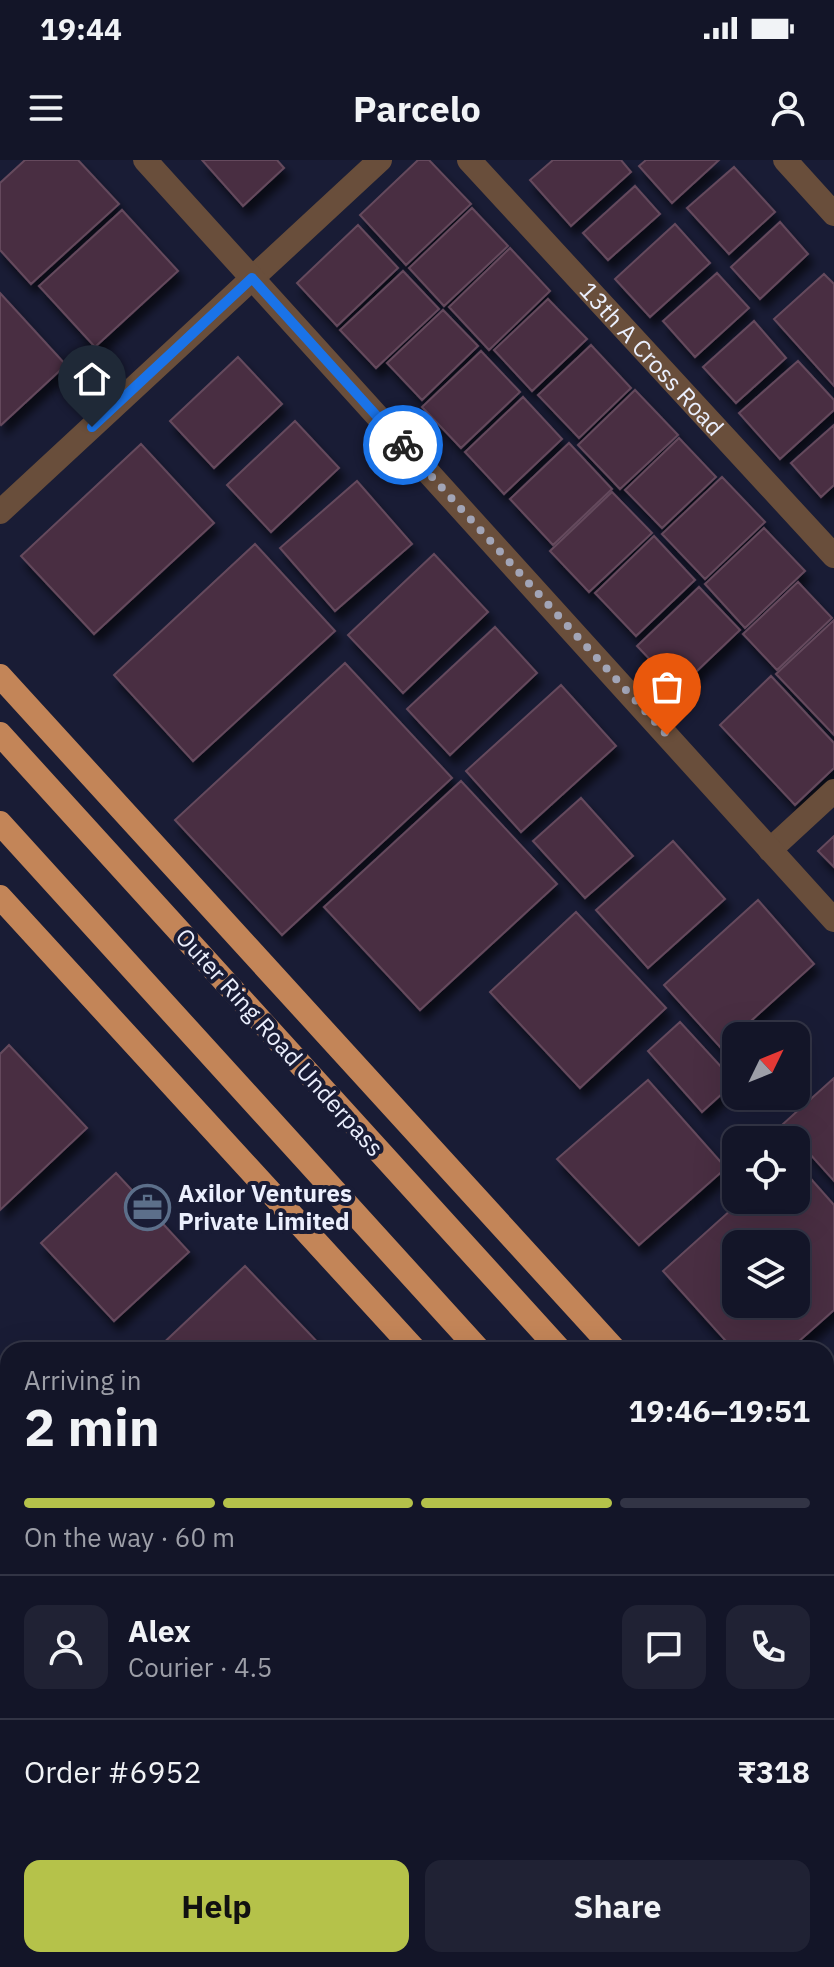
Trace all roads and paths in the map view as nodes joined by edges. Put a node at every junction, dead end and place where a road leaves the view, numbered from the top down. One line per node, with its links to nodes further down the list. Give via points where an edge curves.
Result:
1 (145, 160): 6 (street)
2 (380, 160): 6 (street)
3 (469, 160): 8 (street, 13th A Cross Road)
4 (785, 160): 5 (street)
5 (834, 214)
6 (252, 278): 7 (street); 13 (street)
7 (0, 512)
8 (834, 556)
9 (0, 676): 19 (highway)
10 (0, 734): 18 (highway, Outer Ring Road Underpass)
11 (834, 791): 13 (street)
12 (0, 823): 17 (highway)
13 (770, 850): 15 (street)
14 (0, 897): 16 (highway)
15 (834, 920)
16 (408, 1342)
17 (472, 1342)
18 (553, 1342)
19 (608, 1342)

